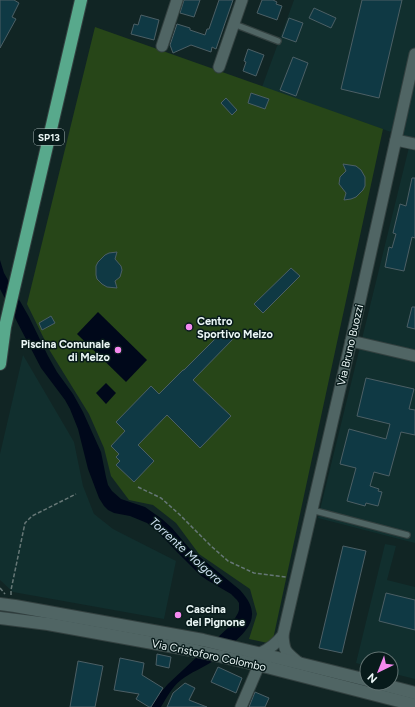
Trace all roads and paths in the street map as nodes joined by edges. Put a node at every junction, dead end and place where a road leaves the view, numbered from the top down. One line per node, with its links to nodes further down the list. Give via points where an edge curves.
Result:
1 (81, 0): 11 (main road, SP13)
2 (177, 0): 6 (street)
3 (242, 0): 4 (street)
4 (234, 24): 5 (lane); 8 (street)
5 (278, 40)
6 (162, 46)
7 (415, 54): 9 (street, Via Bruno Buozzi)
8 (219, 67)
9 (396, 140): 10 (street); 12 (street, Via Bruno Buozzi)
10 (415, 144)
11 (3, 334): 14 (main road, SP13)
12 (351, 341): 13 (street); 17 (street, Via Bruno Buozzi)
13 (415, 356)
14 (0, 364)
15 (138, 487): 19 (path, via 161,498 228,561 254,573)
16 (76, 494): 20 (path, via 32,516 25,523 11,590)
17 (312, 510): 18 (lane); 19 (street, Via Bruno Buozzi)
18 (407, 535)
19 (296, 577): 23 (street, Via Bruno Buozzi)
20 (12, 598)
21 (0, 604): 24 (street, Via Cristoforo Colombo)
22 (0, 618): 24 (street, Via Cristoforo Colombo)
23 (283, 635): 25 (street); 26 (street, Via Bruno Buozzi, via 286,651)
24 (200, 645): 25 (street, Via Cristoforo Colombo)
25 (260, 659): 26 (street, Via Cristoforo Colombo); 30 (street, Via Cristoforo Colombo); 31 (street)
26 (298, 662): 27 (street, Via Cristoforo Colombo)
27 (359, 678)
28 (399, 689): 29 (street)
29 (415, 693)
30 (415, 705)
31 (241, 707)

